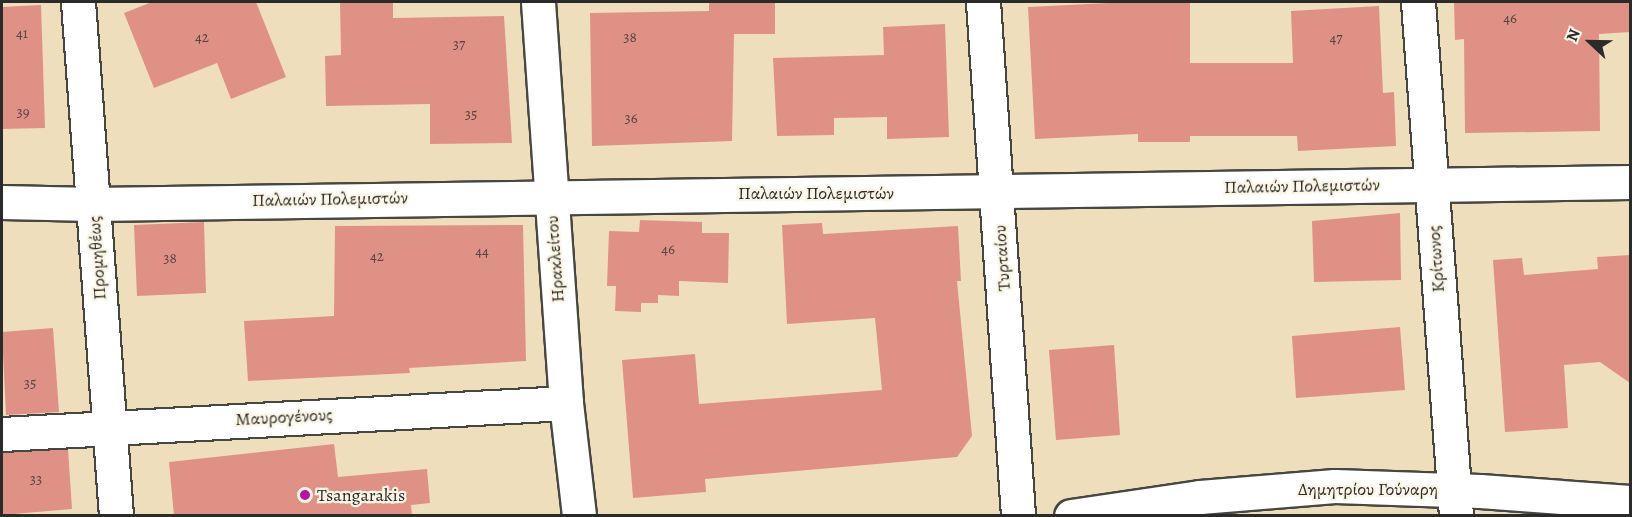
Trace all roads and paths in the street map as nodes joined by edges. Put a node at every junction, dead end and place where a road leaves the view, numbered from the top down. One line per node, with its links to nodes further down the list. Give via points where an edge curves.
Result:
1 (78, 2): 10 (street, Προμηθέως)
2 (538, 2): 8 (street, Ηρακλείτου)
3 (983, 2): 7 (street, Τυρταίου)
4 (1418, 2): 6 (street, Κρίτωνος)
5 (1630, 182): 6 (street, Παλαιών Πολεμιστών)
6 (1431, 183): 7 (street, Παλαιών Πολεμιστών); 14 (street, Κρίτωνος)
7 (998, 191): 8 (street, Παλαιών Πολεμιστών); 18 (street, Τυρταίου)
8 (550, 195): 10 (street, Παλαιών Πολεμιστών); 11 (street, Ηρακλείτου)
9 (2, 202): 10 (street, Παλαιών Πολεμιστών)
10 (93, 204): 12 (street, Προμηθέως)
11 (566, 403): 12 (street, Μαυρογένους); 17 (street, Ηρακλείτου)
12 (109, 426): 13 (street, Μαυρογένους); 16 (street, Προμηθέως)
13 (2, 434)
14 (1455, 502): 15 (street, Δημητρίου Γούναρη); 19 (street, Δημητρίου Γούναρη, via 1335,486 1200,497)
15 (1630, 502)
16 (116, 516)
17 (579, 516)
18 (1018, 516)
19 (1071, 516)

